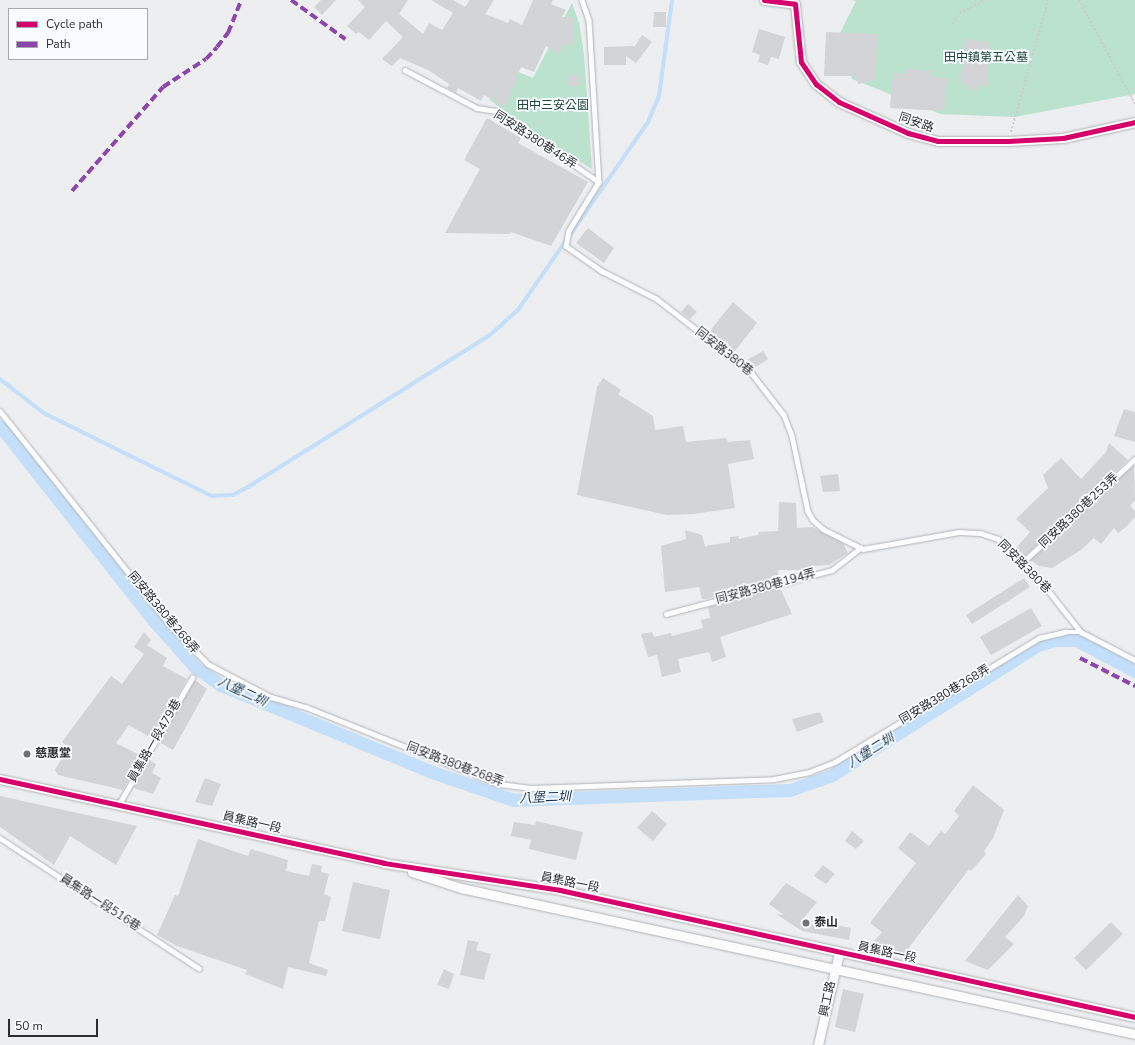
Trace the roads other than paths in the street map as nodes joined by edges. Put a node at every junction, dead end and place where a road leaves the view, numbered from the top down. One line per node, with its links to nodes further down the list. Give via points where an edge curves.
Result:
1 (582, 0): 5 (lane, via 589,20)
2 (764, 0): 4 (street, 同安路, via 795,4 801,62 816,84 839,102 908,133 938,141 1008,141 1063,138)
3 (405, 70): 5 (lane, 同安路380巷46弄, via 477,108 496,111)
4 (1135, 122)
5 (599, 182): 8 (lane, 同安路380巷, via 569,231 566,246 602,271 657,299 750,371 784,415 792,436 802,488 813,520)
6 (0, 411): 11 (lane, 同安路380巷268弄, via 172,627 208,664 271,697 306,707 499,784 533,788 727,781 774,779 809,772 835,762 1039,638 1065,632)
7 (1135, 459): 9 (lane, 同安路380巷253弄)
8 (860, 548): 9 (lane, 同安路380巷, via 901,544 958,532 980,533 998,539); 10 (lane, 同安路380巷194弄, via 832,570)
9 (1023, 562): 11 (lane, 同安路380巷)
10 (666, 614)
11 (1081, 632): 12 (lane)
12 (1135, 660)
13 (192, 678): 15 (lane, 員集路一段479巷)
14 (0, 779): 15 (street, 員集路一段)
15 (119, 804): 17 (street, 員集路一段)
16 (0, 838): 19 (lane, 員集路一段516巷)
17 (384, 863): 18 (street, 員集路一段, via 560,890); 20 (street, 員集路一段, via 461,888)
18 (839, 953): 20 (street, 興工路); 21 (street, 員集路一段)
19 (199, 968)
20 (834, 968): 22 (street, 員集路一段); 23 (street, 興工路)
21 (1135, 1018)
22 (1135, 1034)
23 (818, 1045)

